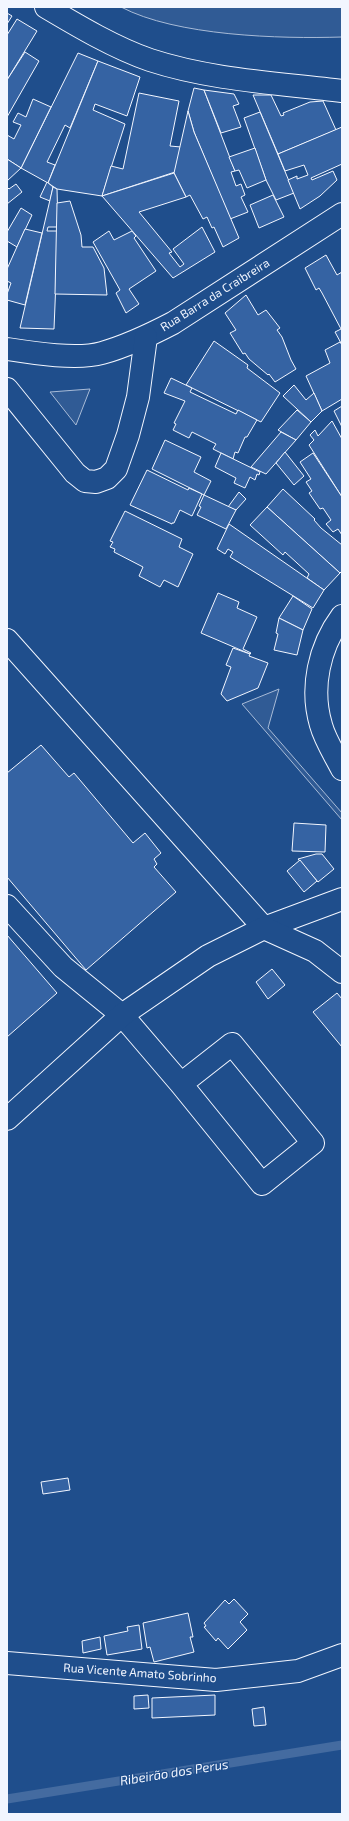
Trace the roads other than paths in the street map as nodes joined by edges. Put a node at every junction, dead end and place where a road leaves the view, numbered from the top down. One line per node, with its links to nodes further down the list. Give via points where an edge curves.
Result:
1 (46, 7): 2 (street, via 87,31 149,59 210,75)
2 (342, 91)
3 (342, 214): 4 (street, Rua Barra da Craibreira, via 173,323)
4 (146, 337): 5 (street, Rua Barra da Craibreira, via 95,354 28,353); 6 (street, via 138,397 126,442 116,469 107,478 96,482 85,481 75,473)
5 (7, 349)
6 (7, 389)
7 (342, 616): 9 (street, via 326,645 317,671 316,693 321,725)
8 (7, 640): 12 (street)
9 (342, 769)
10 (342, 899): 12 (street)
11 (7, 906): 14 (street, via 63,967)
12 (264, 928): 13 (street, via 315,951); 14 (street, via 208,956)
13 (342, 972)
14 (122, 1015): 15 (street); 16 (street)
15 (181, 1084): 15 (street, via 262,1184 313,1143 232,1044)
16 (7, 1119)
17 (342, 1655): 18 (street, Rua Vicente Amato Sobrinho, via 298,1671 216,1680)
18 (7, 1663)

